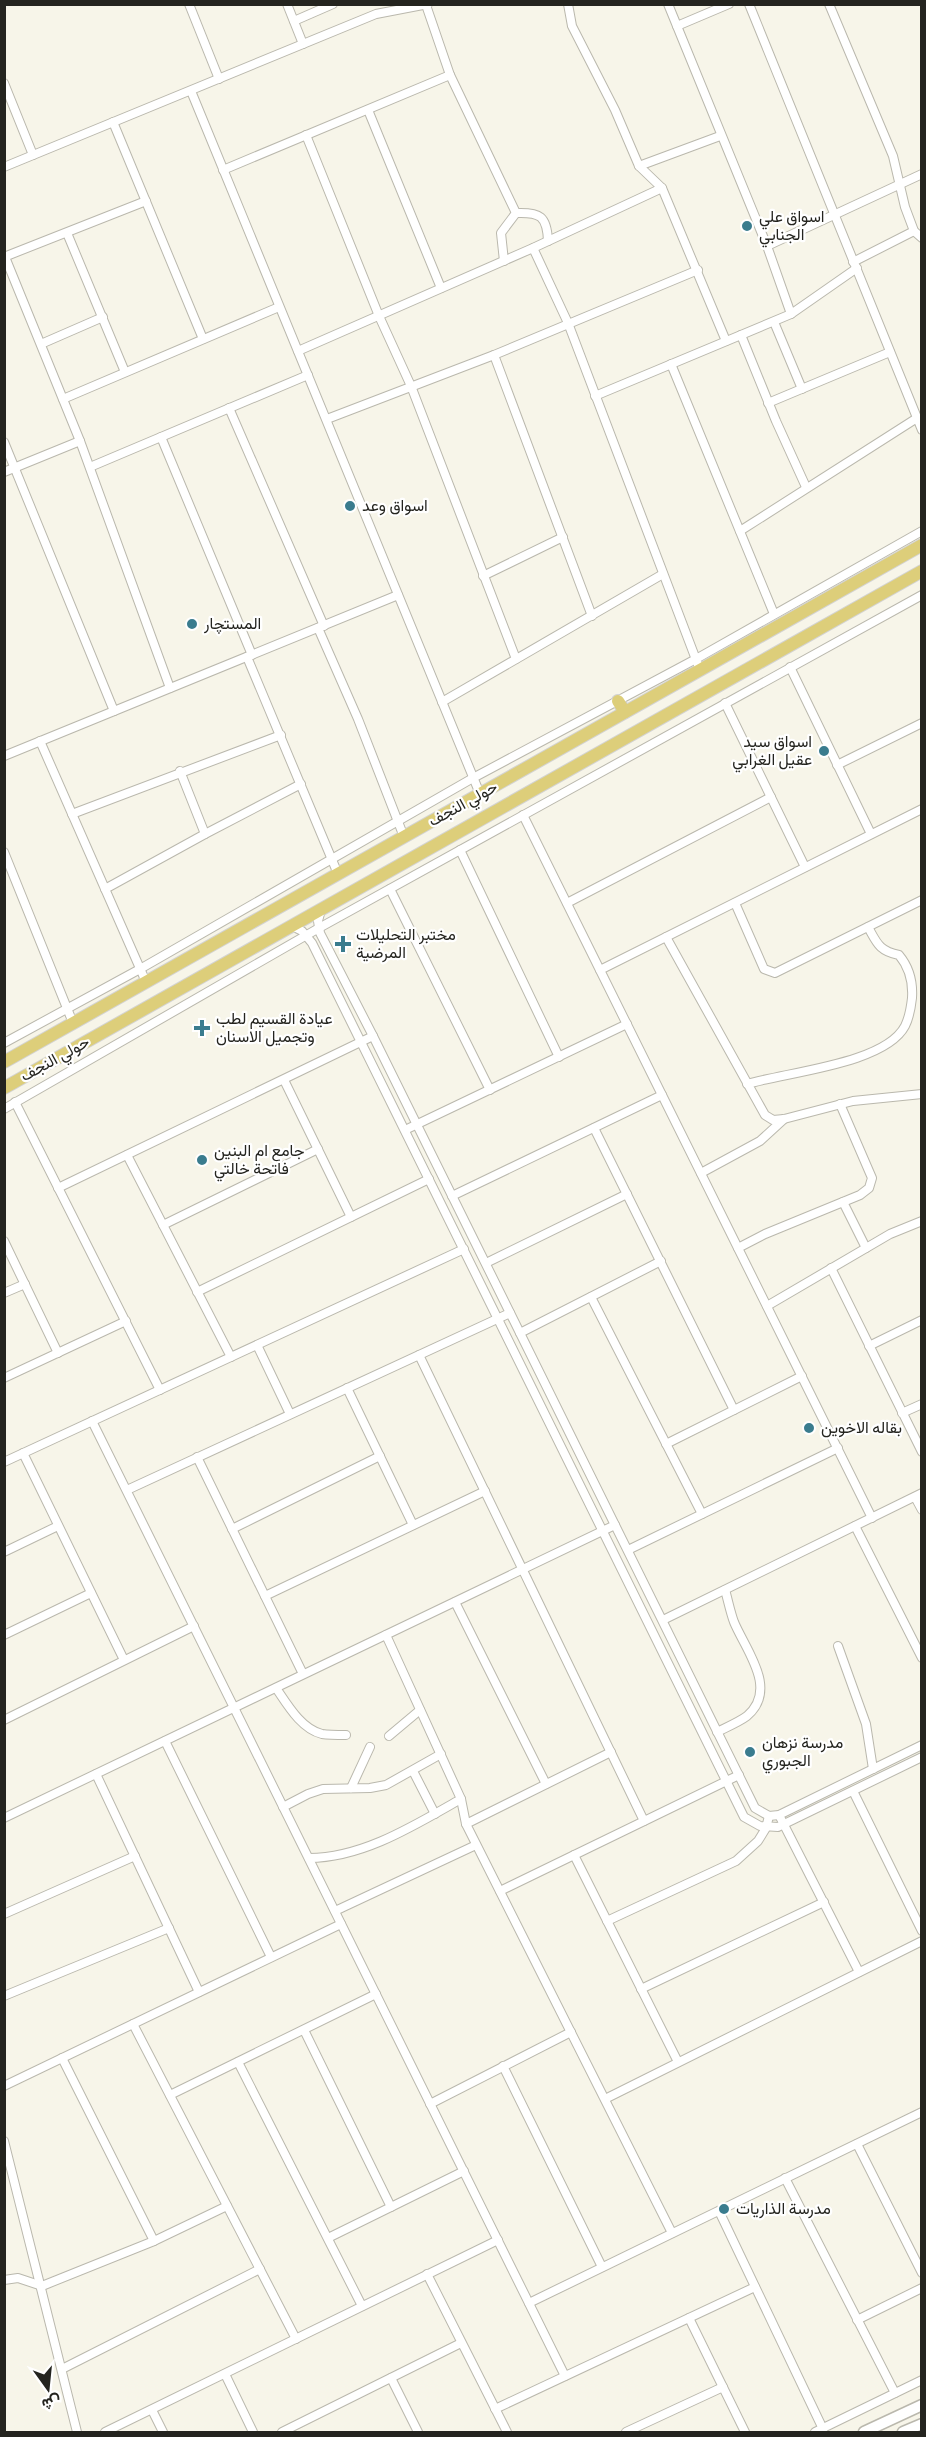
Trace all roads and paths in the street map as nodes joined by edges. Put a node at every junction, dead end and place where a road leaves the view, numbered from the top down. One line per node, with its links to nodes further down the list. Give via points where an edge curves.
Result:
1 (189, 4): 16 (street)
2 (287, 4): 12 (street)
3 (333, 4): 12 (street)
4 (372, 4): 11 (street)
5 (568, 4): 25 (street, via 572,26)
6 (668, 4): 13 (street)
7 (729, 4): 13 (street)
8 (749, 4): 32 (street)
9 (828, 4): 28 (street, via 893,156)
10 (427, 5): 11 (street); 15 (street)
11 (376, 14): 14 (street)
12 (294, 21): 14 (street)
13 (676, 26): 22 (street)
14 (303, 44): 16 (street)
15 (450, 75): 19 (street); 31 (street)
16 (219, 80): 18 (street)
17 (4, 82): 23 (street)
18 (191, 91): 20 (street); 26 (street)
19 (368, 110): 21 (street); 43 (street)
20 (113, 122): 23 (street); 30 (street)
21 (306, 135): 26 (street); 46 (street)
22 (720, 136): 25 (street); 37 (street)
23 (33, 155): 24 (street)
24 (4, 166)
25 (639, 166): 29 (street)
26 (223, 170): 44 (street)
27 (921, 174): 28 (street)
28 (900, 183): 32 (street); 33 (street)
29 (662, 188): 36 (street); 42 (street)
30 (146, 201): 34 (street); 51 (street)
31 (516, 213): 36 (street, via 534,213 544,220); 40 (street, via 501,233)
32 (834, 215): 37 (street); 41 (street)
33 (914, 231): 35 (street); 41 (street)
34 (67, 232): 39 (street); 47 (street)
35 (921, 238)
36 (548, 241): 38 (street)
37 (767, 246): 45 (street)
38 (533, 249): 40 (street); 49 (street)
39 (5, 257): 53 (street)
40 (504, 261): 43 (street)
41 (855, 265): 45 (street); 55 (street)
42 (698, 270): 49 (street); 52 (street)
43 (441, 288): 46 (street)
44 (279, 307): 51 (street); 54 (street)
45 (791, 314): 48 (street)
46 (379, 316): 54 (street); 60 (street)
47 (103, 317): 53 (street); 58 (street)
48 (774, 321): 50 (street); 61 (street)
49 (568, 323): 56 (street); 62 (street)
50 (741, 335): 52 (street); 64 (street)
51 (203, 339): 58 (street)
52 (726, 341): 57 (street)
53 (41, 344): 63 (street)
54 (298, 351): 59 (street)
55 (890, 352): 61 (street); 66 (street)
56 (494, 355): 60 (street); 78 (street)
57 (671, 364): 62 (street); 76 (street)
58 (125, 372): 63 (street)
59 (308, 375): 65 (street); 67 (street)
60 (411, 386): 67 (street); 82 (street)
61 (802, 389): 64 (street)
62 (595, 396): 81 (street)
63 (63, 399): 70 (street)
64 (768, 403): 75 (street)
65 (229, 408): 69 (street); 88 (street)
66 (917, 418): 68 (street); 75 (street)
67 (327, 419): 85 (street)
68 (921, 430)
69 (161, 437): 72 (street); 89 (street)
70 (80, 441): 72 (street); 73 (street)
71 (4, 442): 73 (street)
72 (90, 467): 93 (street)
73 (15, 468): 74 (street); 97 (street)
74 (4, 472)
75 (806, 487): 76 (street)
76 (740, 531): 86 (street)
77 (921, 531): 83 (street)
78 (562, 537): 82 (street); 87 (street)
79 (921, 545): 83 (main road, حولي النجف)
80 (921, 571): 103 (main road, حولي النجف)
81 (663, 574): 87 (street); 91 (street)
82 (483, 576): 90 (street)
83 (829, 590): 86 (street); 91 (main road, حولي النجف)
84 (921, 595): 92 (street)
85 (398, 596): 88 (street); 94 (street)
86 (774, 614): 91 (street)
87 (592, 616): 90 (street)
88 (321, 627): 89 (street); 115 (street)
89 (250, 656): 93 (street); 99 (street)
90 (516, 659): 94 (street)
91 (698, 664): 96 (main road, حولي النجف)
92 (790, 667): 95 (street); 105 (street)
93 (170, 688): 97 (street)
94 (442, 702): 107 (street)
95 (725, 703): 111 (street); 114 (street)
96 (622, 707): 100 (main road, حولي النجف); 107 (street)
97 (114, 711): 101 (street)
98 (921, 723): 105 (street)
99 (280, 735): 106 (street); 109 (street)
100 (580, 739): 103 (main road, via 579,751); 104 (main road, حولي النجف)
101 (40, 741): 102 (street); 113 (street)
102 (4, 756)
103 (588, 759): 108 (main road, حولي النجف)
104 (540, 761): 108 (main road, via 548,766); 110 (main road, حولي النجف)
105 (837, 765): 117 (street)
106 (180, 771): 113 (street); 116 (street)
107 (473, 778): 110 (street); 115 (street)
108 (552, 780): 129 (main road, حولي النجف)
109 (301, 784): 116 (street); 121 (street)
110 (480, 794): 118 (main road, حولي النجف)
111 (771, 797): 122 (street); 127 (street)
112 (921, 809): 117 (street)
113 (72, 814): 124 (street)
114 (523, 815): 119 (street); 127 (street)
115 (398, 822): 118 (street); 121 (street)
116 (205, 834): 124 (street)
117 (871, 834): 122 (street)
118 (404, 837): 123 (main road, حولي النجف)
119 (460, 850): 125 (street); 144 (street)
120 (4, 852): 138 (street)
121 (332, 859): 123 (street); 135 (street)
122 (805, 867): 128 (street)
123 (338, 874): 137 (main road, حولي النجف)
124 (105, 889): 135 (street)
125 (390, 889): 131 (street); 149 (street)
126 (921, 900): 132 (street)
127 (567, 903): 136 (street)
128 (735, 903): 132 (street, via 764,969 770,973); 134 (street)
129 (321, 909): 130 (main road, حولي النجف); 131 (street)
130 (292, 926): 133 (street); 148 (main road, حولي النجف)
131 (319, 927): 133 (street); 141 (street)
132 (868, 927): 147 (street, via 885,952 899,955 909,974 911,1007 905,1026 880,1049 855,1059)
133 (306, 935): 142 (street); 152 (street)
134 (666, 937): 136 (street); 147 (street)
135 (141, 969): 137 (street); 138 (street)
136 (600, 970): 140 (street)
137 (146, 982): 139 (main road, حولي النجف)
138 (67, 1009): 139 (street); 143 (street)
139 (73, 1023): 145 (main road, حولي النجف)
140 (627, 1024): 144 (street); 151 (street)
141 (373, 1036): 142 (street); 156 (street)
142 (362, 1042): 146 (street); 158 (street)
143 (4, 1043)
144 (559, 1057): 149 (street)
145 (5, 1059)
146 (284, 1080): 159 (street); 160 (street)
147 (747, 1084): 155 (street, via 765,1115 772,1120)
148 (4, 1088)
149 (490, 1090): 156 (street)
150 (921, 1094): 153 (street)
151 (662, 1095): 157 (street); 161 (street)
152 (15, 1102): 154 (street); 163 (street)
153 (840, 1104): 155 (street); 166 (street, via 872,1178 869,1188)
154 (4, 1109)
155 (784, 1119): 161 (street, via 760,1142)
156 (417, 1125): 158 (street); 165 (street)
157 (594, 1128): 164 (street); 165 (street)
158 (405, 1130): 162 (street)
159 (318, 1149): 167 (street); 169 (street)
160 (128, 1155): 163 (street); 169 (street)
161 (701, 1173): 171 (street)
162 (429, 1179): 167 (street); 173 (street)
163 (58, 1188): 185 (street)
164 (627, 1194): 174 (street); 175 (street)
165 (452, 1196): 175 (street)
166 (843, 1202): 171 (street); 172 (street)
167 (351, 1216): 178 (street)
168 (921, 1221): 172 (street)
169 (163, 1225): 178 (street)
170 (4, 1241): 177 (street)
171 (738, 1248): 181 (street)
172 (866, 1248): 176 (street)
173 (464, 1249): 183 (street); 187 (street)
174 (661, 1262): 180 (street); 197 (street)
175 (486, 1263): 182 (street)
176 (831, 1268): 181 (street); 188 (street)
177 (25, 1284): 179 (street); 189 (street)
178 (197, 1292): 191 (street)
179 (4, 1293)
180 (591, 1297): 186 (street); 201 (street)
181 (767, 1306): 192 (street)
182 (510, 1313): 183 (street); 186 (street)
183 (498, 1318): 190 (street); 219 (street)
184 (921, 1320): 188 (street)
185 (126, 1321): 189 (street); 195 (street)
186 (520, 1333): 215 (street)
187 (257, 1345): 191 (street); 199 (street)
188 (869, 1346): 198 (street)
189 (58, 1353): 193 (street)
190 (419, 1355): 194 (street); 209 (street)
191 (231, 1357): 195 (street)
192 (802, 1376): 197 (street); 202 (street)
193 (4, 1378)
194 (347, 1388): 199 (street); 205 (street)
195 (160, 1390): 200 (street)
196 (921, 1404): 198 (street)
197 (734, 1410): 201 (street)
198 (902, 1413): 203 (street)
199 (290, 1414): 206 (street)
200 (92, 1421): 204 (street); 208 (street)
201 (666, 1444): 212 (street)
202 (838, 1448): 212 (street); 213 (street)
203 (921, 1452)
204 (23, 1453): 207 (street); 216 (street)
205 (380, 1456): 214 (street); 218 (street)
206 (197, 1457): 208 (street); 218 (street)
207 (4, 1461)
208 (127, 1490): 228 (street)
209 (485, 1491): 214 (street); 222 (street)
210 (918, 1495): 211 (street); 213 (street)
211 (921, 1510)
212 (702, 1514): 220 (street)
213 (872, 1518): 217 (street)
214 (413, 1525): 225 (street)
215 (615, 1525): 219 (street); 220 (street)
216 (58, 1526): 221 (street); 224 (street)
217 (855, 1526): 223 (street); 232 (street)
218 (232, 1529): 225 (street)
219 (602, 1531): 222 (street); 252 (street)
220 (628, 1551): 227 (street)
221 (4, 1552)
222 (522, 1569): 226 (street); 245 (street)
223 (725, 1590): 227 (street); 239 (street, via 761,1687 747,1716)
224 (91, 1593): 229 (street); 233 (street)
225 (265, 1596): 234 (street)
226 (455, 1602): 230 (street); 253 (street)
227 (663, 1620): 239 (street)
228 (194, 1626): 233 (street); 236 (street)
229 (4, 1635)
230 (386, 1635): 234 (street); 237 (street)
231 (838, 1646): 248 (street, via 866,1724)
232 (921, 1658)
233 (124, 1660): 238 (street)
234 (303, 1674): 235 (street)
235 (276, 1688): 236 (street); 240 (street, via 309,1727 320,1734)
236 (234, 1708): 242 (street); 257 (street)
237 (420, 1710): 241 (street); 246 (street)
238 (4, 1719)
239 (717, 1732): 251 (street)
240 (346, 1735)
241 (389, 1736)
242 (165, 1741): 250 (street); 279 (street)
243 (921, 1745): 248 (street)
244 (370, 1747): 254 (street)
245 (611, 1752): 253 (street); 262 (street)
246 (441, 1754): 249 (street); 256 (street)
247 (921, 1758): 255 (street)
248 (873, 1769): 259 (street)
249 (413, 1771): 254 (street, via 386,1785); 258 (street)
250 (96, 1774): 261 (street); 268 (street)
251 (739, 1775): 252 (street); 260 (street, via 755,1808)
252 (726, 1781): 262 (street); 265 (street, via 744,1816)
253 (546, 1785): 263 (street)
254 (351, 1788): 257 (street, via 322,1789)
255 (853, 1791): 264 (street); 277 (street)
256 (460, 1799): 258 (street); 263 (street)
257 (283, 1807): 269 (street)
258 (435, 1814): 269 (street, via 370,1846)
259 (779, 1815): 260 (street); 264 (street)
260 (769, 1816): 265 (street)
261 (4, 1818)
262 (644, 1821): 267 (street)
263 (466, 1824): 266 (street)
264 (784, 1825): 265 (street); 271 (street)
265 (766, 1828): 274 (street, via 753,1847 736,1861)
266 (476, 1845): 270 (street); 272 (street)
267 (574, 1855): 270 (street); 274 (street)
268 (135, 1856): 273 (street); 276 (street)
269 (309, 1858): 272 (street)
270 (500, 1891): 287 (street)
271 (824, 1902): 280 (street); 281 (street)
272 (335, 1911): 275 (street)
273 (4, 1914)
274 (607, 1921): 281 (street)
275 (341, 1924): 279 (street); 283 (street)
276 (169, 1928): 282 (street); 284 (street)
277 (921, 1931)
278 (921, 1941): 280 (street)
279 (271, 1957): 282 (street)
280 (860, 1971): 290 (street)
281 (641, 1989): 290 (street)
282 (199, 1992): 285 (street)
283 (376, 1994): 286 (street); 295 (street)
284 (4, 1996)
285 (133, 2024): 288 (street); 293 (street)
286 (303, 2030): 289 (street); 303 (street)
287 (571, 2032): 291 (street); 294 (street)
288 (62, 2058): 292 (street); 308 (street)
289 (238, 2062): 293 (street); 306 (street)
290 (678, 2062): 294 (street)
291 (503, 2066): 295 (street); 309 (street)
292 (4, 2086)
293 (170, 2095): 302 (street)
294 (605, 2099): 305 (street)
295 (430, 2104): 300 (street)
296 (921, 2112): 298 (street)
297 (4, 2140): 299 (street)
298 (857, 2144): 301 (street); 311 (street)
299 (8, 2166): 314 (street)
300 (464, 2171): 303 (street); 307 (street)
301 (786, 2178): 304 (street); 320 (street)
302 (227, 2206): 308 (street); 310 (street)
303 (391, 2207): 306 (street)
304 (719, 2211): 305 (street); 315 (street)
305 (672, 2233): 309 (street)
306 (328, 2238): 318 (street)
307 (498, 2240): 312 (street); 317 (street)
308 (154, 2241): 314 (street)
309 (602, 2267): 317 (street)
310 (260, 2269): 321 (street); 323 (street)
311 (921, 2272)
312 (427, 2274): 318 (street); 322 (street)
313 (4, 2280): 314 (street, via 18,2278)
314 (42, 2286): 323 (street)
315 (755, 2287): 319 (street); 334 (street)
316 (921, 2288): 320 (street)
317 (529, 2303): 325 (street)
318 (362, 2306): 321 (street)
319 (689, 2318): 325 (street); 328 (street)
320 (857, 2320): 329 (street)
321 (296, 2339): 324 (street)
322 (461, 2343): 326 (street); 331 (street)
323 (62, 2369): 335 (street)
324 (225, 2374): 332 (street); 338 (street)
325 (565, 2376): 331 (street)
326 (391, 2378): 339 (street); 340 (street)
327 (921, 2380): 329 (street)
328 (723, 2387): 342 (street); 343 (street)
329 (895, 2393): 334 (street)
330 (921, 2404): 344 (main road)
331 (495, 2409): 341 (street)
332 (152, 2410): 336 (street); 337 (street)
333 (921, 2424): 345 (main road)
334 (819, 2431)
335 (78, 2433)
336 (105, 2433)
337 (163, 2433)
338 (253, 2433)
339 (282, 2433)
340 (418, 2433)
341 (507, 2433)
342 (626, 2433)
343 (745, 2433)
344 (864, 2433)
345 (903, 2433)

